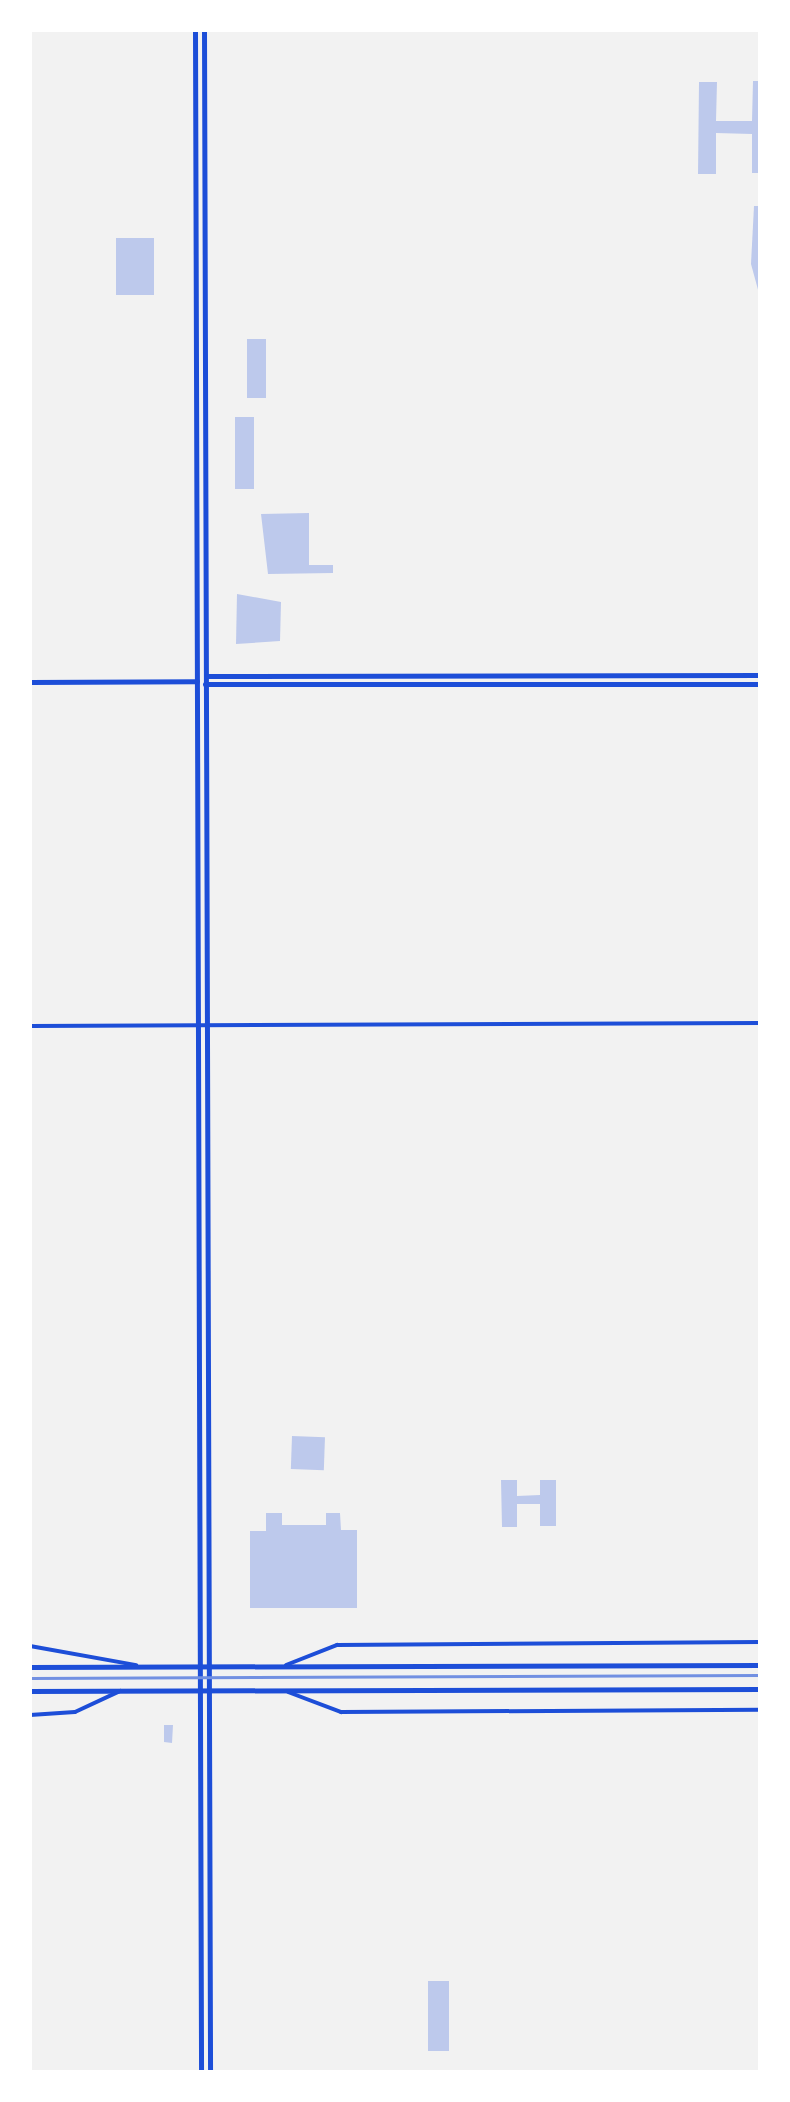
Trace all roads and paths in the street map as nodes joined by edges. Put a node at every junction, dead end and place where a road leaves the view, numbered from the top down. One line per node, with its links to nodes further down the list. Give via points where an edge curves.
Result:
1 (195, 30): 5 (street)
2 (204, 30): 4 (street)
3 (760, 675): 4 (street)
4 (206, 676): 5 (street); 7 (street)
5 (198, 680): 6 (street); 7 (street); 11 (street)
6 (30, 682)
7 (206, 684): 8 (street); 12 (street)
8 (760, 684)
9 (760, 1023): 12 (street)
10 (30, 1026): 11 (street)
11 (198, 1026): 12 (street); 18 (street)
12 (208, 1026): 19 (street)
13 (760, 1642): 15 (street, via 337,1645)
14 (30, 1646): 17 (street)
15 (286, 1665): 16 (street); 19 (street)
16 (760, 1665)
17 (140, 1666): 18 (street); 20 (street)
18 (200, 1666): 19 (street); 25 (street)
19 (210, 1666): 26 (street)
20 (30, 1667)
21 (760, 1689): 22 (street)
22 (284, 1690): 26 (street); 27 (street, via 342,1712)
23 (30, 1691): 24 (street)
24 (120, 1691): 25 (street); 28 (street, via 75,1712)
25 (200, 1691): 26 (street); 29 (street)
26 (209, 1691): 30 (street)
27 (760, 1710)
28 (30, 1715)
29 (201, 2072)
30 (210, 2072)

